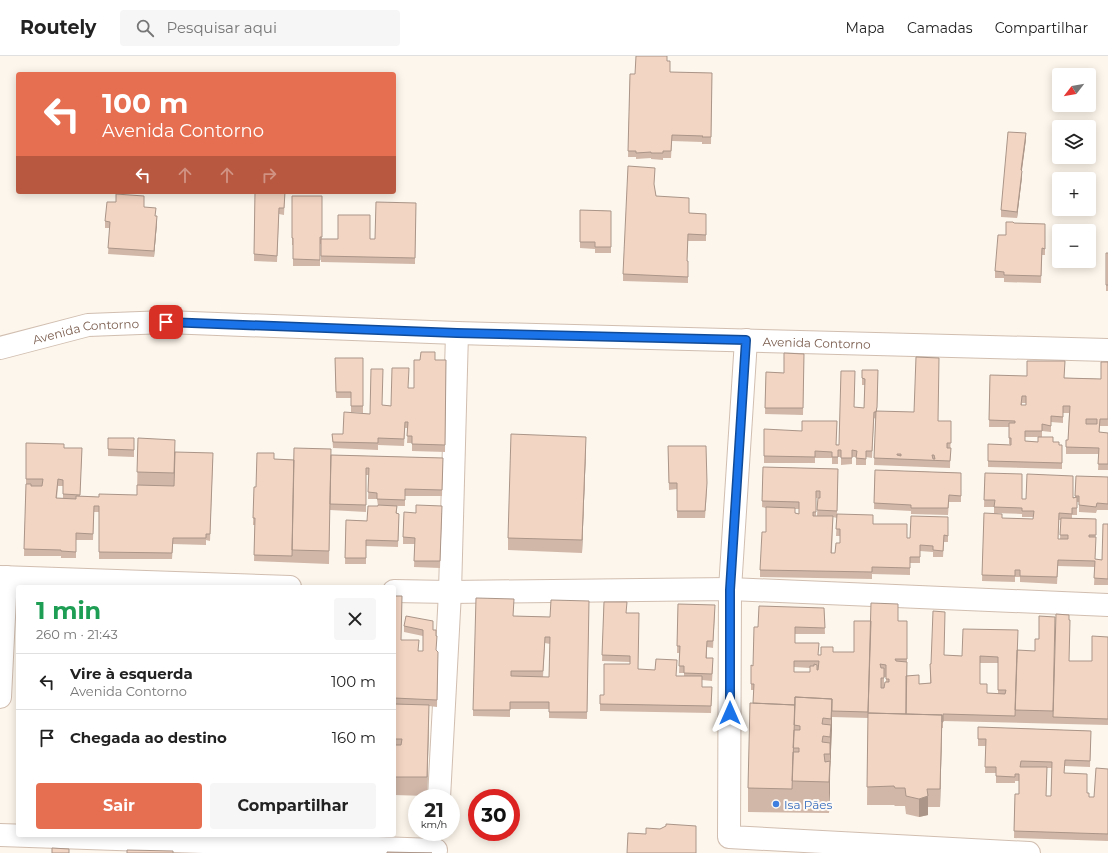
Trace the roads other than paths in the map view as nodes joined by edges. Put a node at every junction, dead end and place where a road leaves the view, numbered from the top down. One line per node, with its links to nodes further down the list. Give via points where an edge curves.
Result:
1 (457, 333): 2 (street, Avenida Contorno); 3 (street, Avenida Contorno, via 166,322 88,325); 9 (street)
2 (746, 340): 4 (street, Avenida Contorno); 8 (street)
3 (0, 348)
4 (1108, 350)
5 (3, 577): 6 (street); 11 (street)
6 (233, 585)
7 (396, 590): 9 (street)
8 (730, 590): 9 (street); 10 (street); 17 (street)
9 (450, 592): 12 (street)
10 (1108, 605)
11 (0, 697)
12 (439, 789)
13 (0, 834): 14 (street)
14 (16, 834)
15 (119, 837): 16 (street)
16 (436, 845)
17 (729, 845): 18 (street)
18 (1029, 853)

